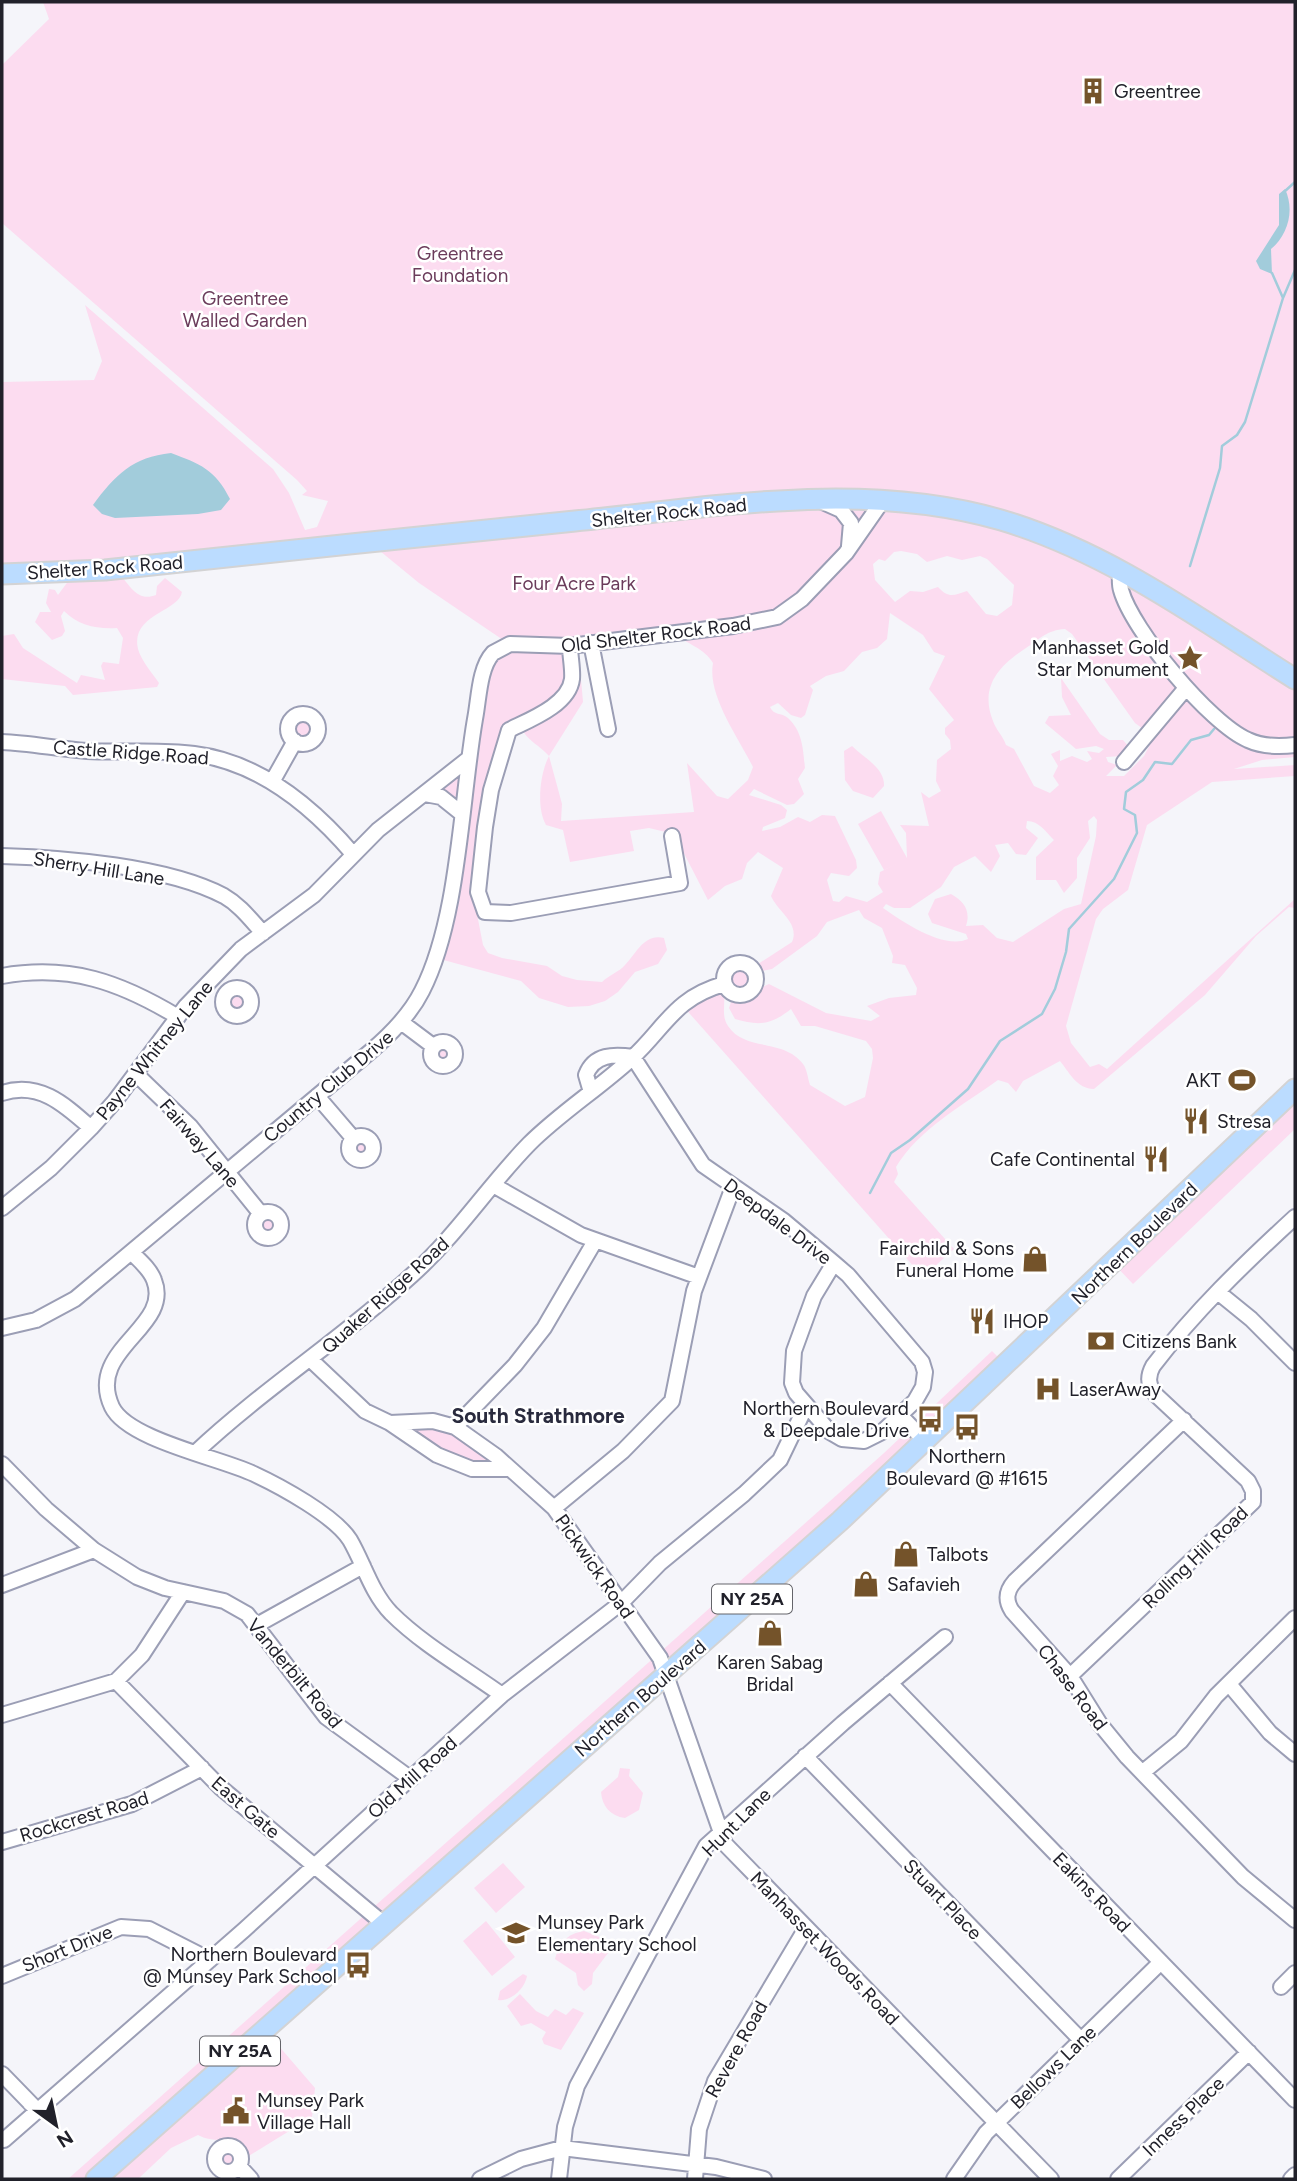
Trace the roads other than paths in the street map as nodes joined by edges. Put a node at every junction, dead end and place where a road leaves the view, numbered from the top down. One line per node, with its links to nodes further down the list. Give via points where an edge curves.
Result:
1 (811, 500): 2 (main road, Shelter Rock Road); 3 (street, via 833,505 847,515 853,532); 5 (main road, Shelter Rock Road, via 105,570)
2 (883, 500): 3 (street, Old Shelter Rock Road); 4 (main road, Shelter Rock Road, via 1004,521)
3 (846, 554): 6 (street, Old Shelter Rock Road, via 792,608 770,620)
4 (1120, 569): 9 (main road, Shelter Rock Road); 10 (street, via 1119,587 1129,608)
5 (2, 573)
6 (591, 643): 7 (street, Old Shelter Rock Road); 11 (street)
7 (570, 646): 8 (street, Old Shelter Rock Road); 20 (street, via 569,688 542,713 509,730 505,742 485,827 478,892 485,912 512,914 680,883)
8 (502, 647): 15 (street, Country Club Drive, via 487,660)
9 (1295, 679)
10 (1186, 688): 14 (street, via 1215,720 1246,739 1269,746); 16 (street)
11 (608, 729)
12 (2, 741): 17 (street, Castle Ridge Road, via 86,751 194,754 237,765)
13 (295, 741): 17 (street)
14 (1295, 745)
15 (468, 759): 18 (street, Payne Whitney Lane); 19 (street, Country Club Drive)
16 (1124, 762)
17 (272, 782): 21 (street, Castle Ridge Road, via 318,816)
18 (425, 794): 19 (street, via 441,797); 21 (street, Payne Whitney Lane)
19 (461, 813): 29 (street, Country Club Drive, via 440,944 422,991)
20 (672, 836)
21 (353, 854): 23 (street, Payne Whitney Lane, via 314,895)
22 (2, 856): 23 (street, Sherry Hill Lane, via 126,868 173,879 224,896)
23 (263, 933): 25 (street, Payne Whitney Lane)
24 (2, 976): 28 (street, via 29,971 98,979 138,993)
25 (214, 977): 27 (street); 28 (street, Payne Whitney Lane)
26 (724, 984): 31 (street, Quaker Ridge Road, via 689,999)
27 (228, 992)
28 (178, 1017): 32 (street, Payne Whitney Lane)
29 (401, 1022): 30 (street); 36 (street, Country Club Drive)
30 (433, 1046)
31 (633, 1057): 34 (street, Quaker Ridge Road); 34 (street, via 610,1056 594,1063 586,1075); 41 (street, Deepdale Drive, via 694,1155)
32 (136, 1073): 37 (street, Payne Whitney Lane); 39 (street, Fairway Lane, via 190,1126)
33 (1295, 1090): 58 (main road, Northern Boulevard / NY 25A)
34 (591, 1092): 40 (street, Quaker Ridge Road, via 538,1135)
35 (2, 1093): 37 (street, via 22,1088 49,1095)
36 (317, 1096): 38 (street); 39 (street, Country Club Drive)
37 (91, 1128): 42 (street, Payne Whitney Lane)
38 (353, 1138)
39 (226, 1172): 43 (street, Fairway Lane); 46 (street, Country Club Drive)
40 (494, 1185): 45 (street); 51 (street, Quaker Ridge Road, via 428,1260)
41 (733, 1188): 47 (street, Deepdale Drive, via 784,1221); 48 (street)
42 (2, 1208)
43 (261, 1214)
44 (1295, 1217): 49 (street, Rolling Hill Road)
45 (595, 1241): 48 (street); 57 (street, via 544,1328)
46 (131, 1252): 50 (street, Country Club Drive, via 75,1299 48,1315); 59 (street, via 152,1276 157,1299 150,1317 114,1359 110,1400 127,1423)
47 (834, 1262): 53 (street, via 814,1296 794,1351 793,1386); 54 (street, Deepdale Drive, via 922,1362 923,1387)
48 (699, 1277): 62 (street, via 669,1406)
49 (1219, 1293): 52 (street); 55 (street, Rolling Hill Road, via 1202,1305 1149,1374 1153,1392)
50 (2, 1328)
51 (311, 1360): 56 (street, via 365,1411); 59 (street, Quaker Ridge Road, via 242,1409)
52 (1295, 1363)
53 (806, 1406): 54 (street, Deepdale Drive, via 830,1432 853,1441 874,1438); 67 (street, Old Mill Road, via 780,1460)
54 (901, 1416): 58 (street)
55 (1184, 1420): 72 (street, Chase Road, via 1008,1591 1012,1611); 72 (street, Rolling Hill Road, via 1248,1481 1253,1502)
56 (390, 1423): 57 (street, Pickwick Road, via 433,1421); 61 (street, via 457,1464 472,1469)
57 (455, 1427): 61 (street, Pickwick Road)
58 (925, 1441): 71 (main road, Northern Boulevard / NY 25A)
59 (195, 1453): 64 (street, via 254,1474 332,1521 349,1538)
60 (2, 1464): 63 (street, Vanderbilt Road)
61 (509, 1469): 62 (street, Pickwick Road)
62 (554, 1508): 67 (street, Pickwick Road)
63 (94, 1550): 65 (street); 66 (street, Vanderbilt Road, via 137,1577)
64 (363, 1566): 69 (street); 76 (street, via 377,1595 404,1625)
65 (2, 1585)
66 (183, 1592): 69 (street, Vanderbilt Road, via 224,1601); 73 (street, via 142,1655)
67 (621, 1602): 71 (street, Pickwick Road, via 660,1658); 76 (street, Old Mill Road)
68 (1295, 1618): 75 (street)
69 (257, 1625): 82 (street, Vanderbilt Road, via 326,1717)
70 (945, 1637): 74 (street, Hunt Lane)
71 (665, 1675): 83 (street, Manhasset Woods Road); 87 (main road, Northern Boulevard / NY 25A)
72 (1070, 1676): 81 (street, Chase Road, via 1100,1724)
73 (116, 1681): 77 (street); 80 (street, East Gate)
74 (890, 1683): 79 (street, Hunt Lane); 90 (street, Eakins Road)
75 (1229, 1684): 78 (street, via 1270,1733); 81 (street, via 1181,1741)
76 (502, 1695): 82 (street, Old Mill Road)
77 (2, 1715)
78 (1295, 1754)
79 (805, 1756): 83 (street, Hunt Lane); 94 (street, Stuart Place)
80 (202, 1768): 84 (street, Rockcrest Road, via 132,1804); 85 (street, East Gate)
81 (1143, 1772): 86 (street, Chase Road, via 1243,1877)
82 (411, 1779): 85 (street, Old Mill Road)
83 (719, 1835): 88 (street, Manhasset Woods Road); 101 (street, Hunt Lane, via 703,1850 583,2072 568,2110)
84 (2, 1842)
85 (314, 1866): 87 (street, East Gate); 89 (street, Old Mill Road)
86 (1295, 1920)
87 (384, 1924): 105 (main road, Northern Boulevard / NY 25A)
88 (806, 1928): 99 (street, Manhasset Woods Road); 103 (street, Revere Road, via 715,2081 702,2113)
89 (209, 1960): 92 (street, Short Drive, via 157,1932 121,1927); 98 (street, Old Mill Road)
90 (1161, 1962): 94 (street, Bellows Lane); 95 (street, Eakins Road)
91 (1295, 1973): 93 (street)
92 (2, 1976)
93 (1280, 1987)
94 (1081, 2040): 99 (street, Bellows Lane)
95 (1248, 2052): 97 (street, Eakins Road); 112 (street, Inness Place)
96 (2, 2074): 98 (street)
97 (1295, 2100)
98 (37, 2110): 100 (street, Old Mill Road)
99 (996, 2123): 110 (street, Bellows Lane); 111 (street, Manhasset Woods Road)
100 (4, 2140)
101 (562, 2148): 103 (street); 107 (street, via 521,2159); 108 (street, Hunt Lane)
102 (239, 2166): 106 (street)
103 (695, 2172): 109 (street)
104 (1295, 2175): 113 (street)
105 (96, 2179)
106 (251, 2179)
107 (480, 2179)
108 (559, 2179)
109 (764, 2179)
110 (954, 2179)
111 (1051, 2179)
112 (1118, 2179)
113 (1291, 2179)

